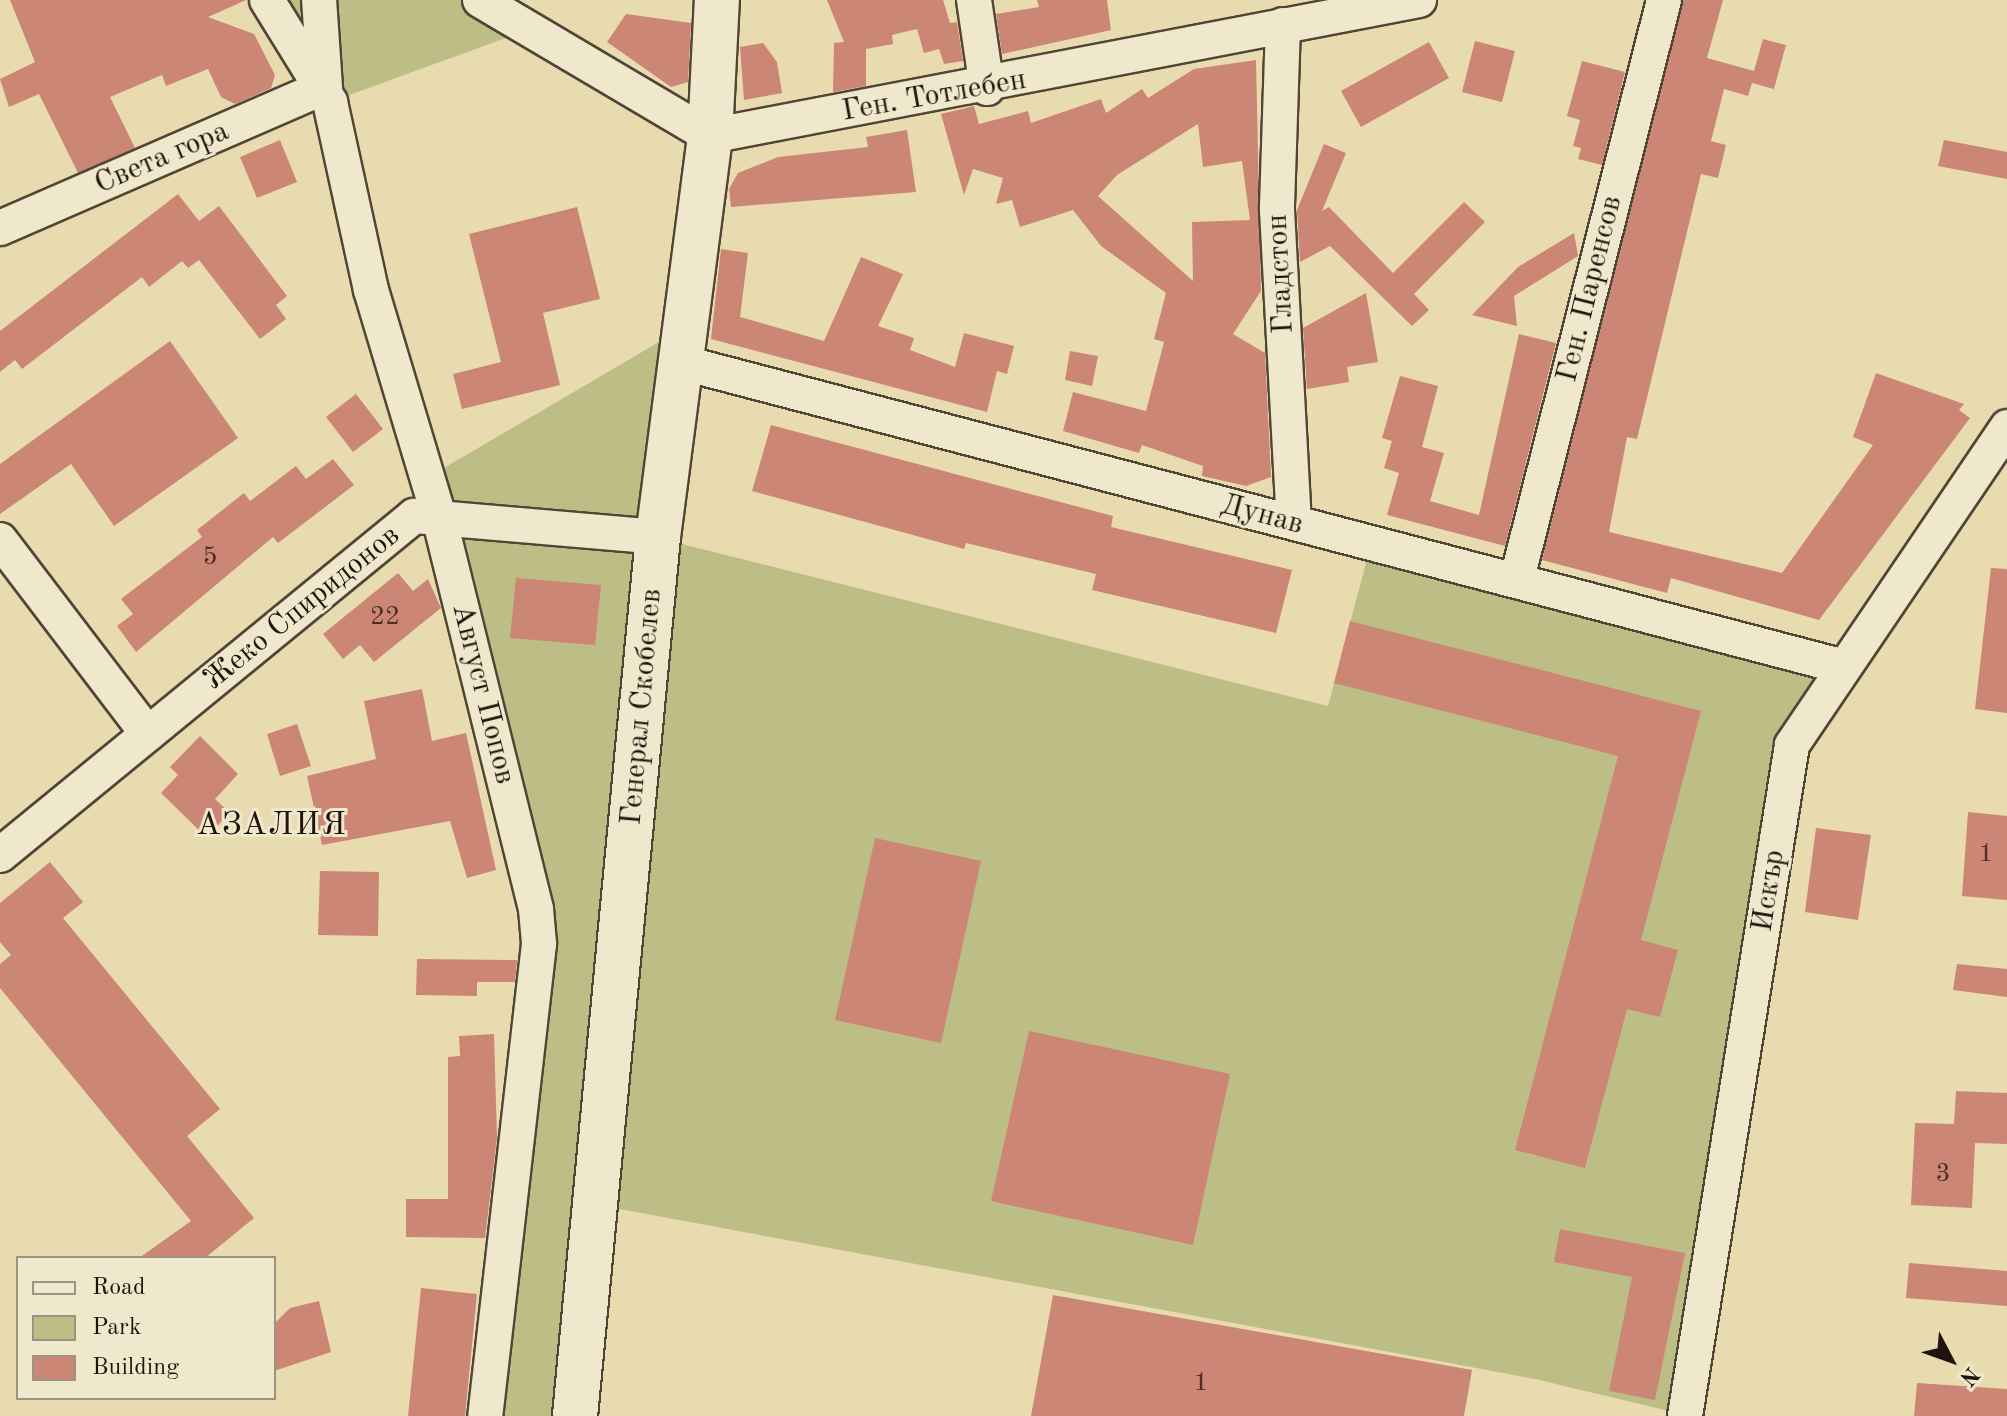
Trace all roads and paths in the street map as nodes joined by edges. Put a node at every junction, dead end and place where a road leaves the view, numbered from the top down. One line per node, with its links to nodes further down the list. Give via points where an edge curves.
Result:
1 (267, 0): 10 (street, Август Попов)
2 (319, 0): 10 (street)
3 (480, 0): 12 (street)
4 (717, 0): 12 (street, Генерал Скобелев)
5 (974, 0): 11 (street)
6 (1419, 0): 8 (street, Ген. Тотлебен)
7 (1664, 0): 20 (street, Ген. Паренсов)
8 (1368, 5): 9 (street, Ген. Тотлебен)
9 (1283, 25): 11 (street, Ген. Тотлебен); 17 (street, Гладстон, via 1277,210)
10 (325, 87): 13 (street, Света гора); 16 (street, Август Попов, via 371,290)
11 (987, 88): 12 (street, Ген. Тотлебен)
12 (710, 136): 14 (street, Генерал Скобелев)
13 (0, 228)
14 (680, 362): 17 (street, Дунав); 18 (street, Генерал Скобелев)
15 (2007, 427): 21 (street, Искър)
16 (439, 517): 18 (street, Жеко Спиридонов); 22 (street, Жеко Спиридонов, via 414,516); 24 (street, Август Попов, via 539,944)
17 (1294, 523): 20 (street, Дунав)
18 (658, 537): 25 (street, Генерал Скобелев)
19 (0, 540): 22 (street)
20 (1517, 579): 21 (street, Дунав)
21 (1844, 667): 26 (street, Искър, via 1792,745)
22 (148, 734): 23 (street, Жеко Спиридонов)
23 (0, 855)
24 (485, 1416)
25 (575, 1416)
26 (1685, 1416)

